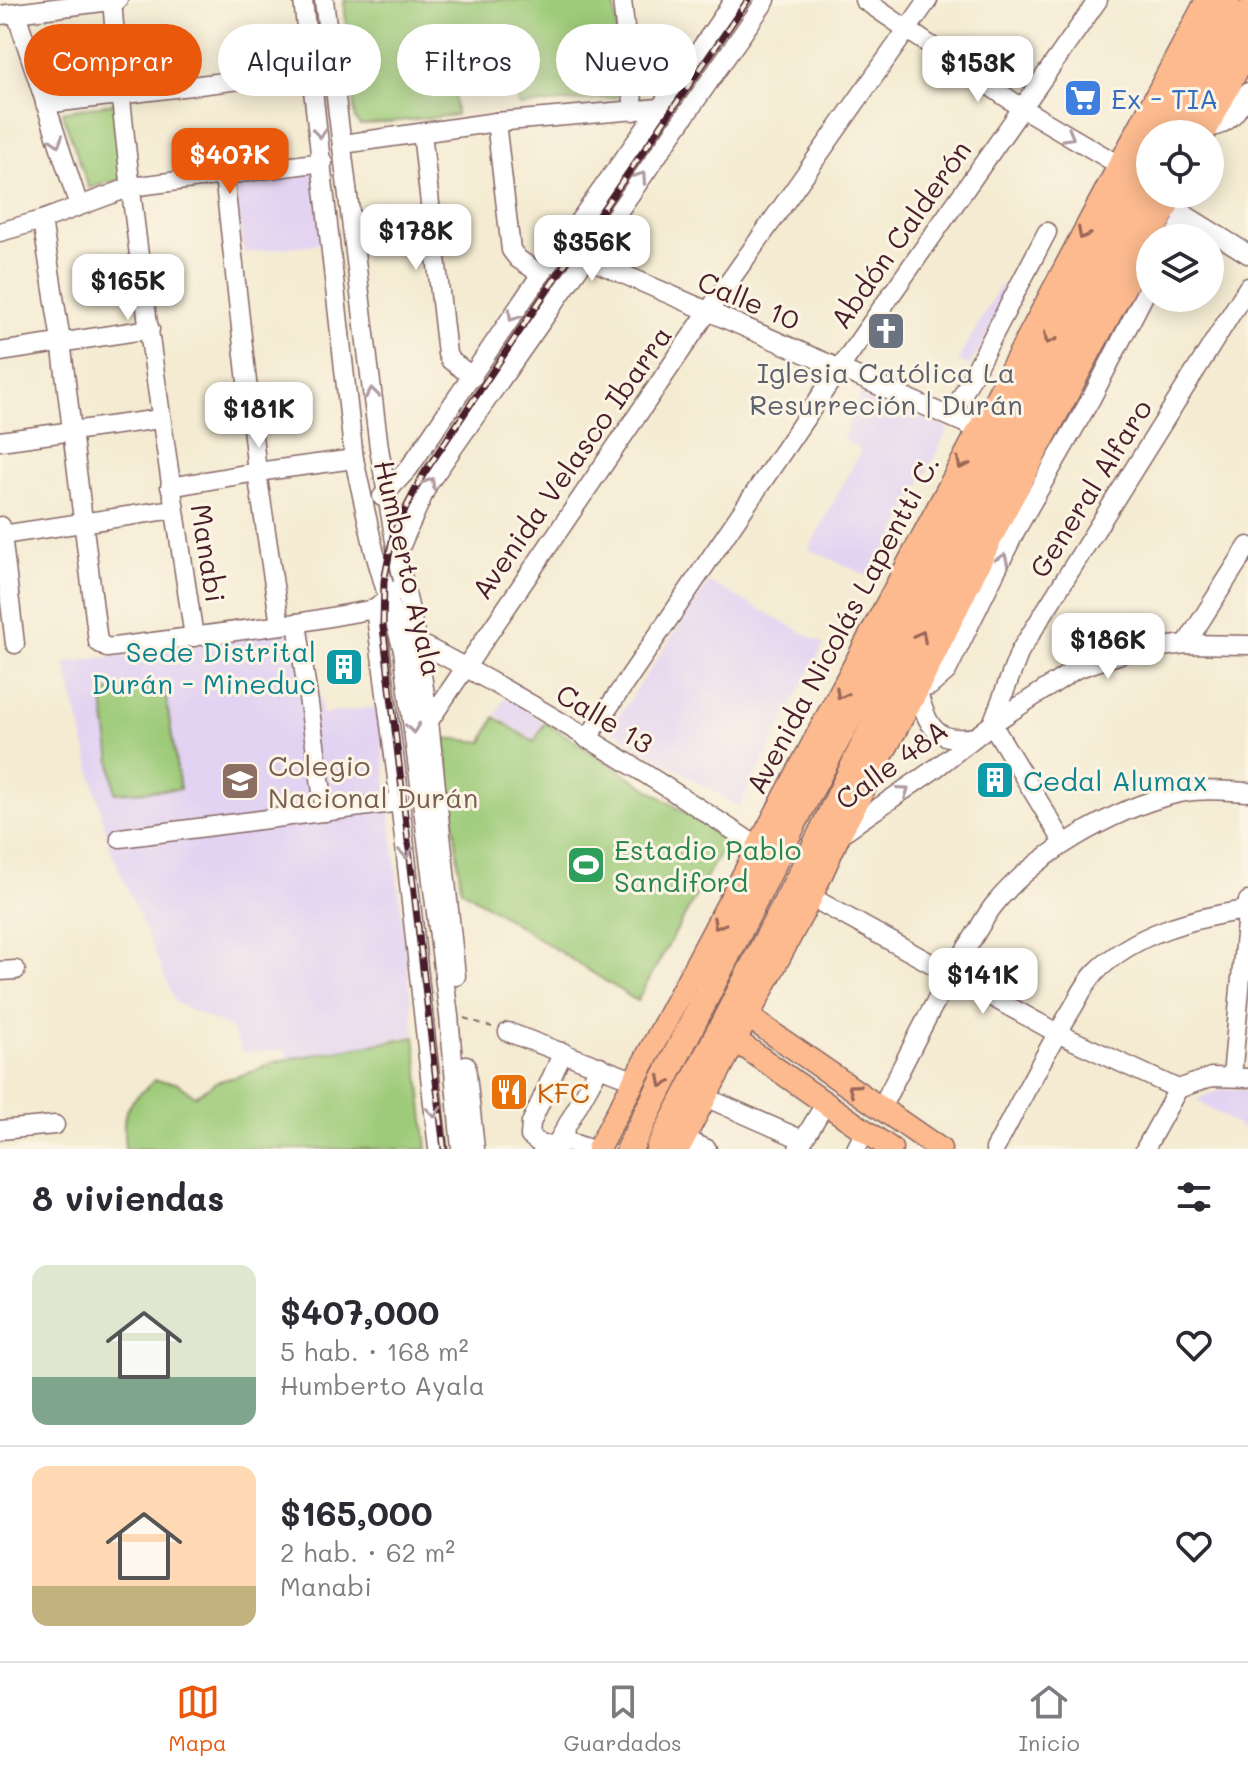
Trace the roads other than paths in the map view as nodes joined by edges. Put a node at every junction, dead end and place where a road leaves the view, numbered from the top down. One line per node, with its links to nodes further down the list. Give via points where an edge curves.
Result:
1 (112, 0): 2 (street); 13 (street); 15 (street, Manabi)
2 (118, 0)
3 (303, 0): 16 (street, Humberto Ayala)
4 (324, 0): 34 (street, Humberto Ayala)
5 (622, 0): 26 (street)
6 (734, 0): 24 (street)
7 (766, 0): 48 (street, one-way to 7)
8 (864, 0): 17 (street)
9 (928, 0): 17 (street, Avenida Velasco Ibarra)
10 (1098, 0): 25 (street, Abdón Calderón)
11 (1207, 0): 27 (main road, Avenida Nicolás Lapentti C.)
12 (1227, 0): 28 (highway)
13 (14, 12): 23 (street)
14 (1248, 13): 29 (highway)
15 (114, 24)
16 (306, 24)
17 (906, 30): 25 (street); 53 (street, Avenida Velasco Ibarra)
18 (1248, 49): 30 (main road)
19 (1248, 92): 32 (street)
20 (113, 96): 23 (street)
21 (121, 96): 40 (street, Manabi)
22 (316, 96): 35 (street, Humberto Ayala, one-way to 35)
23 (45, 104): 41 (street, one-way to 41)
24 (660, 108): 26 (street); 50 (street)
25 (1022, 108): 36 (street, one-way to 36); 57 (street, Abdón Calderón)
26 (634, 111): 31 (street)
27 (1158, 120)
28 (1165, 120)
29 (1204, 120)
30 (1206, 120)
31 (496, 122): 33 (street); 50 (street, via 511,250)
32 (1224, 123)
33 (422, 133): 34 (street); 58 (street, via 447,354)
34 (343, 144): 68 (street, Humberto Ayala, one-way to 34)
35 (323, 162): 39 (street); 64 (street, Humberto Ayala)
36 (1136, 165)
37 (1136, 171): 61 (main road, Avenida Nicolás Lapentti C., one-way to 61)
38 (1136, 172): 100 (highway, Avenida Nicolás Lapentti C., one-way to 100, via 806,798)
39 (224, 175): 40 (street); 66 (street)
40 (131, 187): 41 (street); 54 (street, Manabi)
41 (79, 206): 44 (street)
42 (1168, 208): 65 (highway)
43 (1180, 208): 47 (street)
44 (42, 220): 45 (street); 55 (street)
45 (0, 232)
46 (1047, 232): 59 (street)
47 (1248, 254)
48 (584, 257): 53 (street, Calle 10); 74 (street, one-way to 48, via 428,484)
49 (1136, 263): 65 (main road)
50 (541, 274): 58 (street, one-way to 58)
51 (1248, 287): 87 (street, General Alfaro, via 1020,651)
52 (1136, 311): 85 (street, one-way to 52, via 947,671 1016,530)
53 (707, 313): 57 (street, Calle 10); 84 (street, Avenida Velasco Ibarra)
54 (150, 329): 55 (street); 60 (street, Manabi)
55 (61, 341): 56 (street); 62 (street)
56 (0, 352)
57 (839, 369): 59 (street, Calle 10); 89 (street, Abdón Calderón)
58 (473, 377): 68 (street)
59 (951, 417): 61 (street, Calle 10)
60 (160, 419): 62 (street); 67 (street, Manabi)
61 (980, 430): 96 (main road, Avenida Nicolás Lapentti C., one-way to 96)
62 (70, 431): 63 (street); 71 (street)
63 (0, 441)
64 (354, 459): 66 (street); 70 (street, Humberto Ayala)
65 (1018, 468): 85 (main road); 102 (highway, one-way to 65, via 883,706)
66 (257, 472): 67 (street); 78 (street)
67 (170, 487): 69 (street, Manabi)
68 (387, 493): 70 (street); 74 (street, Humberto Ayala)
69 (174, 509): 71 (street); 79 (street, Manabi)
70 (364, 511): 75 (street, Humberto Ayala)
71 (83, 524): 72 (street); 79 (street, via 98,642 107,648)
72 (1, 529): 81 (street)
73 (1248, 546): 82 (street)
74 (397, 553): 75 (street); 76 (street, Humberto Ayala)
75 (380, 567): 76 (street, Humberto Ayala)
76 (396, 590): 77 (street); 80 (street, Humberto Ayala); 120 (street, Humberto Ayala, one-way to 120)
77 (375, 609): 78 (street); 91 (street, via 377,689)
78 (289, 624): 79 (street); 92 (street)
79 (194, 637)
80 (417, 642): 84 (street, Calle 13); 86 (street, Humberto Ayala)
81 (15, 644)
82 (1186, 644): 83 (street, Calle 48A); 87 (street, Calle 48A, via 1130,651 1076,669)
83 (1248, 645)
84 (464, 666): 86 (street, Avenida Velasco Ibarra); 89 (street, Calle 13)
85 (917, 690): 88 (street, Calle 48A, via 937,733 949,739); 93 (main road)
86 (429, 721): 121 (street, Humberto Ayala)
87 (992, 724): 88 (street, Calle 48A); 95 (street)
88 (974, 737): 93 (street, Calle 48A, one-way to 88)
89 (587, 739): 96 (street, Calle 13)
90 (1248, 792): 95 (street, via 1177,793)
91 (400, 802): 92 (street); 119 (street, one-way to 119)
92 (325, 812): 94 (street)
93 (839, 835): 97 (main road)
94 (120, 838)
95 (1064, 843): 99 (street, via 994,905)
96 (760, 848): 100 (main road, Avenida Nicolás Lapentti C., one-way to 100)
97 (811, 897): 99 (street); 102 (main road)
98 (1247, 904): 104 (street, via 1189,921 1119,952 1093,974); 107 (street)
99 (951, 973): 104 (street); 112 (street)
100 (699, 984): 101 (highway, Avenida Nicolás Lapentti C.); 102 (main road)
101 (686, 1008): 102 (main road); 108 (main road, Avenida Nicolás Lapentti C.); 124 (highway, Avenida Nicolás Lapentti C., one-way to 124)
102 (734, 1023): 110 (main road); 111 (main road); 112 (main road, one-way to 102); 125 (highway)
103 (508, 1032): 105 (street)
104 (1057, 1033): 109 (street); 129 (street)
105 (563, 1052): 106 (street); 117 (street, via 529,1130 535,1142)
106 (600, 1066): 108 (street); 117 (street)
107 (1240, 1078): 109 (street, via 1197,1080)
108 (633, 1080): 123 (main road, Avenida Nicolás Lapentti C.)
109 (1178, 1089): 130 (street)
110 (705, 1097): 116 (main road); 118 (street)
111 (825, 1104): 115 (main road); 118 (street)
112 (881, 1108): 128 (main road)
113 (55, 1125): 114 (street)
114 (0, 1130)
115 (861, 1140): 127 (main road)
116 (681, 1144): 126 (street)
117 (556, 1145): 122 (street, via 569,1142)
118 (800, 1145)
119 (438, 1149)
120 (461, 1149)
121 (475, 1149)
122 (590, 1149)
123 (598, 1149)
124 (629, 1149)
125 (659, 1149)
126 (707, 1149)
127 (891, 1149)
128 (940, 1149)
129 (995, 1149)
130 (1145, 1149)

